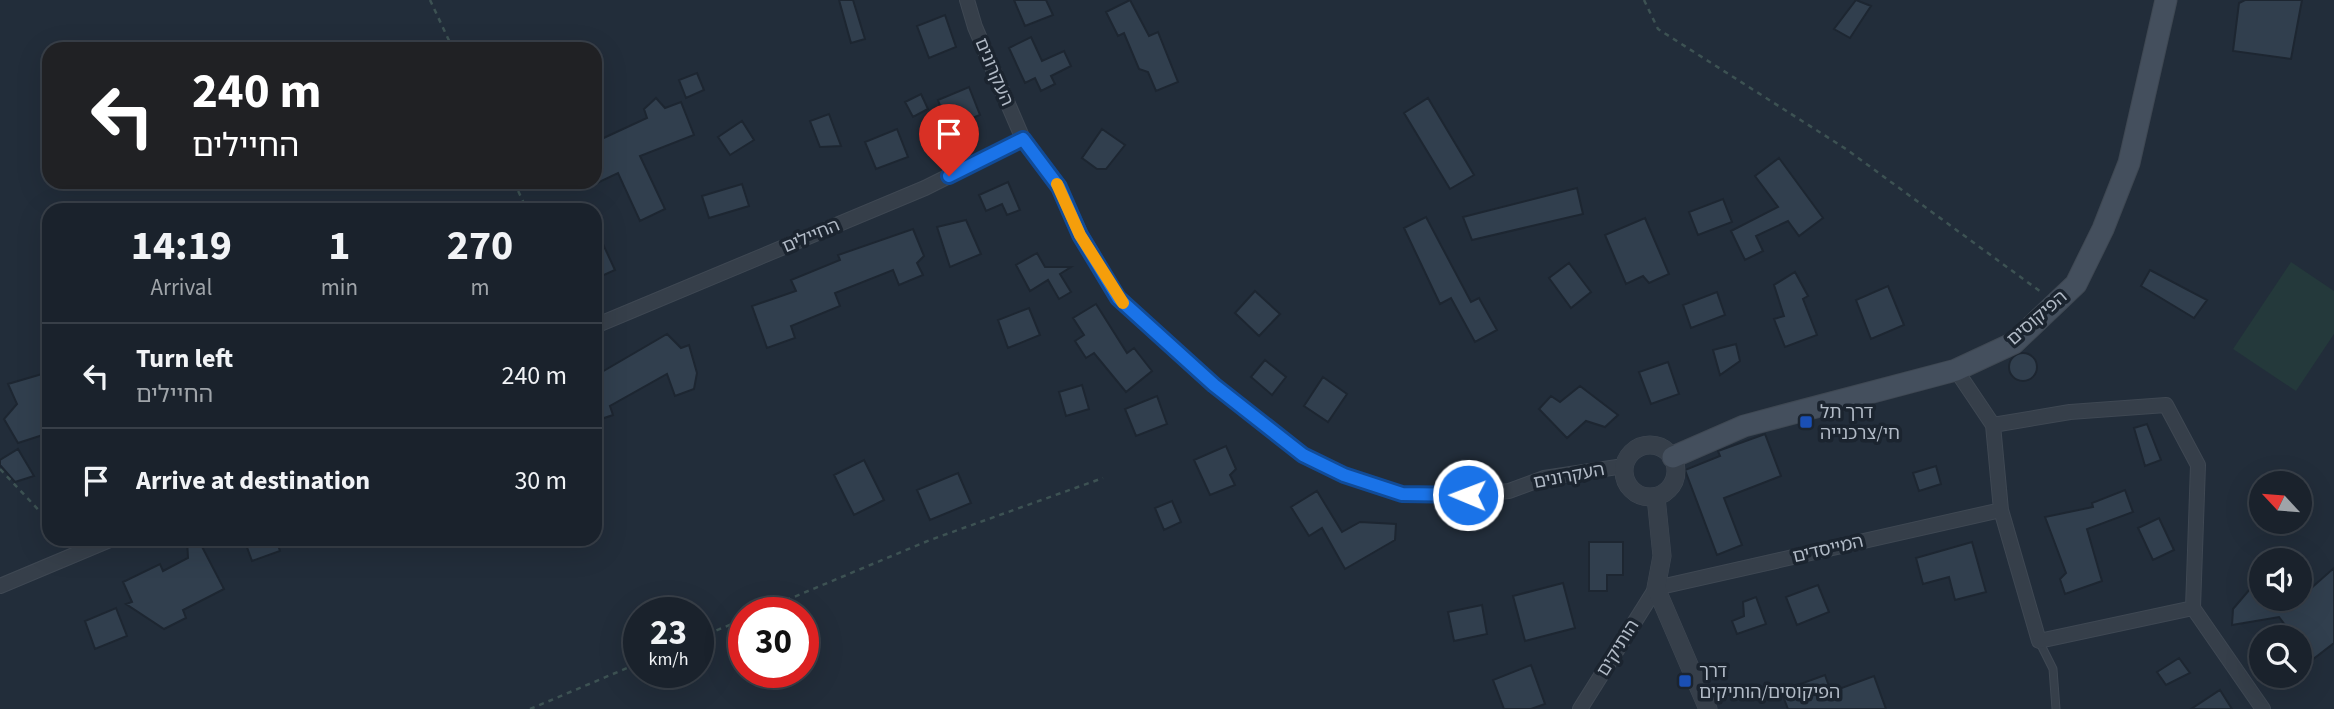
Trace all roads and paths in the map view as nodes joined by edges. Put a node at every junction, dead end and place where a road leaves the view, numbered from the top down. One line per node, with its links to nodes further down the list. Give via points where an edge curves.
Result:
1 (430, 0): 5 (path)
2 (967, 0): 6 (street, העקרונים)
3 (1644, 0): 7 (path, via 1658,29 1846,149)
4 (2166, 0): 7 (main road, הפיקוסים, via 2129,163 2077,284)
5 (450, 42)
6 (1023, 139): 8 (street, החיילים, via 925,188); 12 (street, העקרונים, via 1059,187 1080,235 1118,298 1214,385 1303,455 1344,475 1402,494 1509,491 1544,478)
7 (2056, 303): 9 (main road, הפיקוסים, via 2014,343)
8 (602, 323)
9 (1956, 369): 10 (street); 11 (main road, הפיקוסים, via 1744,426)
10 (1993, 425): 16 (street); 22 (street, via 2070,412 2166,405 2198,465)
11 (1673, 457): 12 (street, via 1648,444 1631,453); 15 (street, via 1677,470 1674,484)
12 (1624, 466): 15 (street, via 1631,489 1638,495)
13 (0, 469): 17 (path)
14 (1103, 478): 21 (path, via 930,540)
15 (1656, 497): 20 (street, via 1662,556)
16 (2001, 510): 20 (street, המייסדים); 23 (street)
17 (42, 514)
18 (95, 546): 19 (street)
19 (0, 586)
20 (1656, 588): 26 (street, הותיקים); 27 (street)
21 (794, 597)
22 (2193, 608): 23 (street); 29 (street)
23 (2039, 641): 28 (lane, via 2053,668)
24 (623, 670): 25 (path)
25 (530, 709)
26 (1580, 709)
27 (1708, 709)
28 (2056, 709)
29 (2263, 709)

